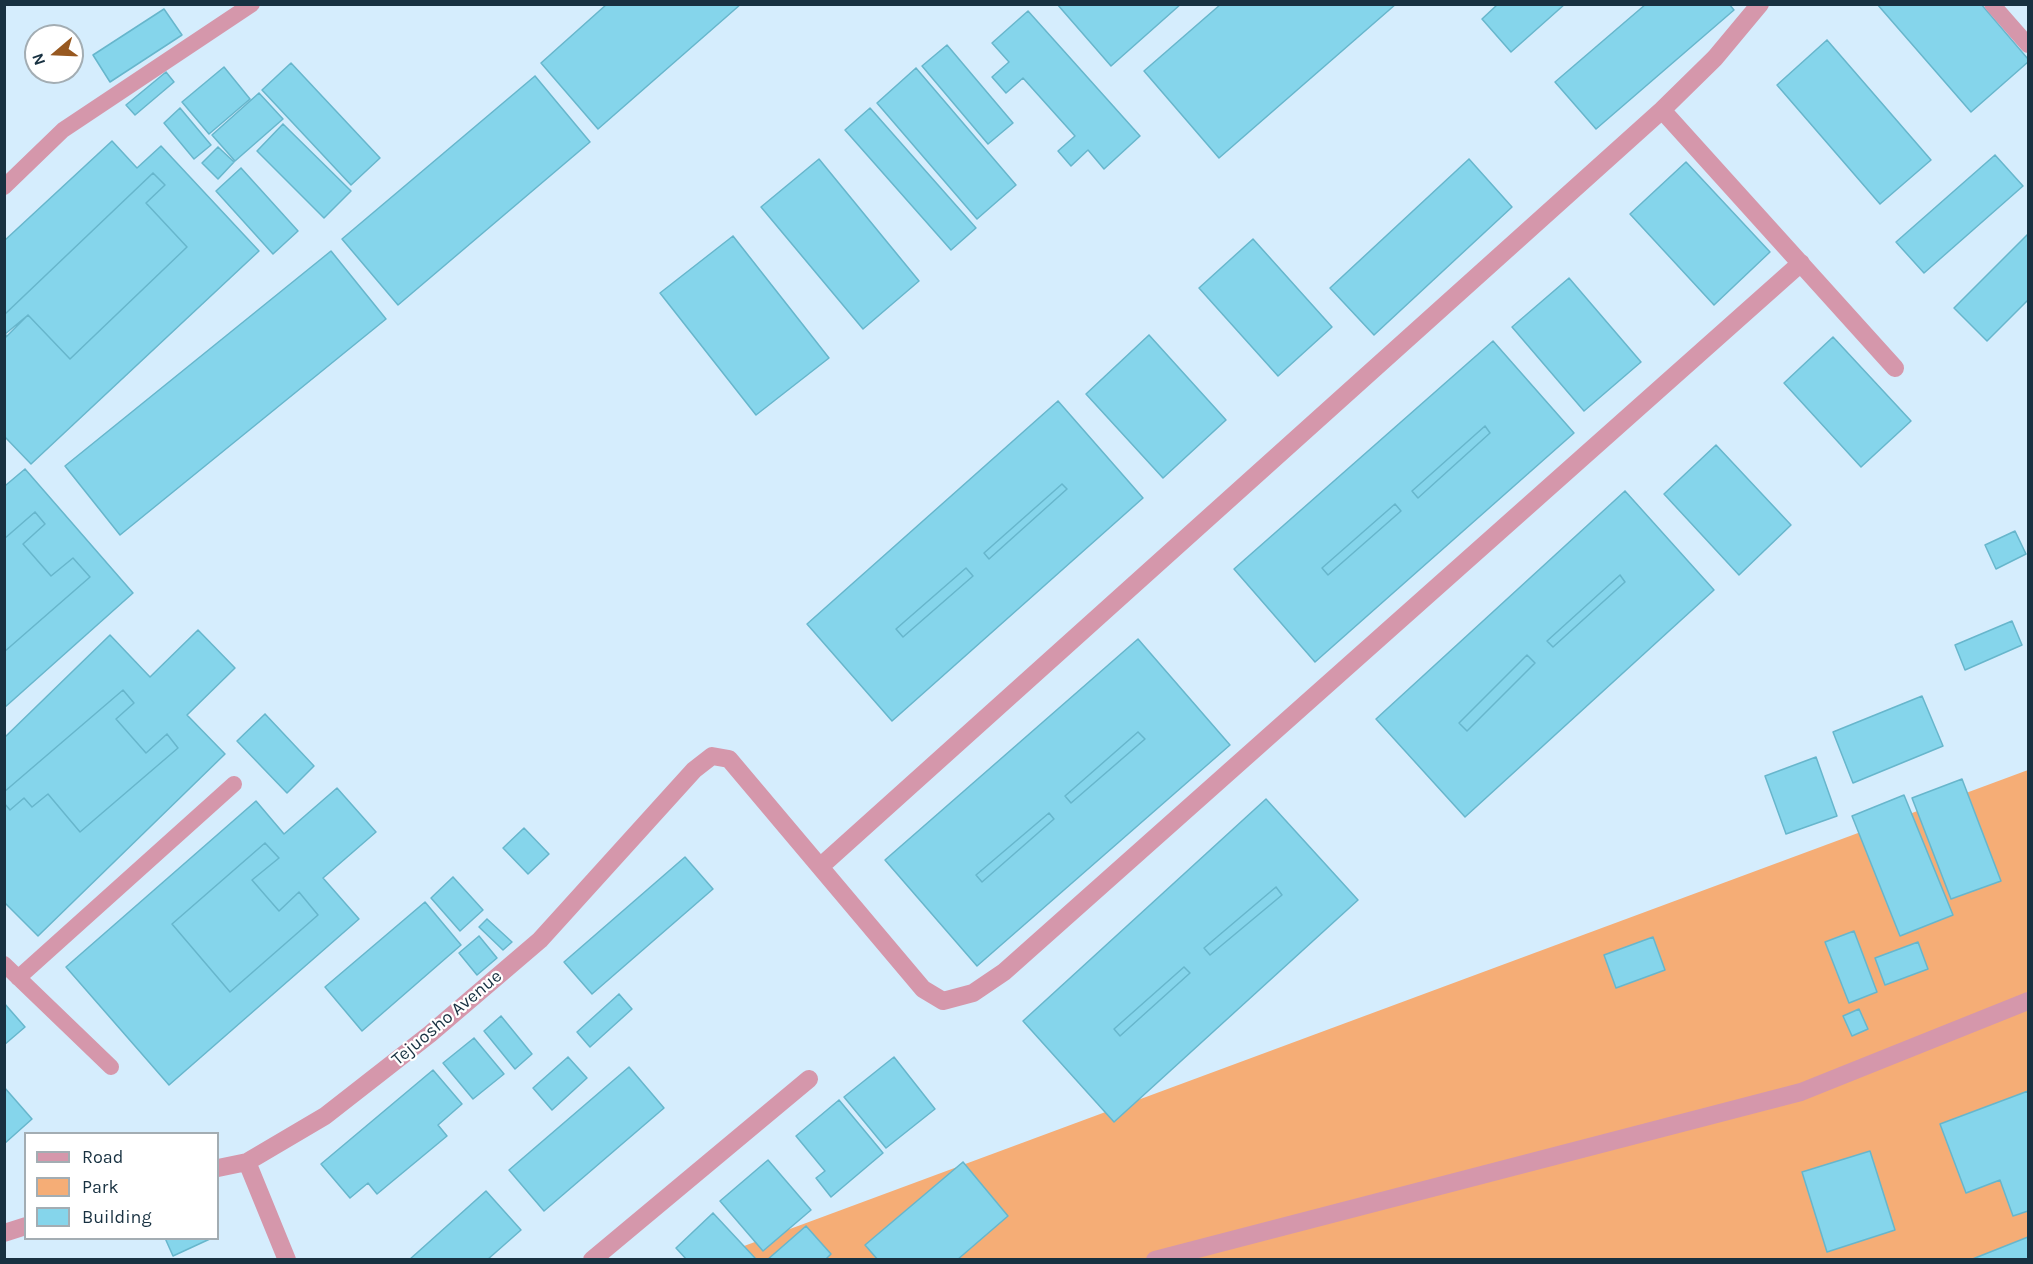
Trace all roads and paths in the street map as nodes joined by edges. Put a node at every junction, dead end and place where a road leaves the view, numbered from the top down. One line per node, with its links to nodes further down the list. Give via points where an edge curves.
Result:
1 (252, 4): 6 (lane, via 63,130)
2 (1760, 4): 5 (street, via 1715,58)
3 (1992, 4): 4 (lane)
4 (2028, 45)
5 (1662, 110): 7 (street); 10 (street)
6 (4, 187)
7 (1801, 263): 8 (street); 10 (street, Tejuosho Avenue, via 1004,972 973,993 943,1001 923,989)
8 (1894, 368)
9 (234, 784): 12 (lane)
10 (821, 866): 16 (street, Tejuosho Avenue, via 729,759 712,756 694,770 540,940 430,1034 325,1116)
11 (4, 964): 12 (lane)
12 (18, 978): 14 (lane)
13 (2028, 1001): 22 (street, via 1801,1092)
14 (111, 1067)
15 (809, 1078): 21 (street)
16 (247, 1162): 17 (street, Tejuosho Avenue); 20 (street)
17 (219, 1168)
18 (24, 1227): 19 (street)
19 (4, 1233)
20 (287, 1260)
21 (592, 1260)
22 (1155, 1260)

